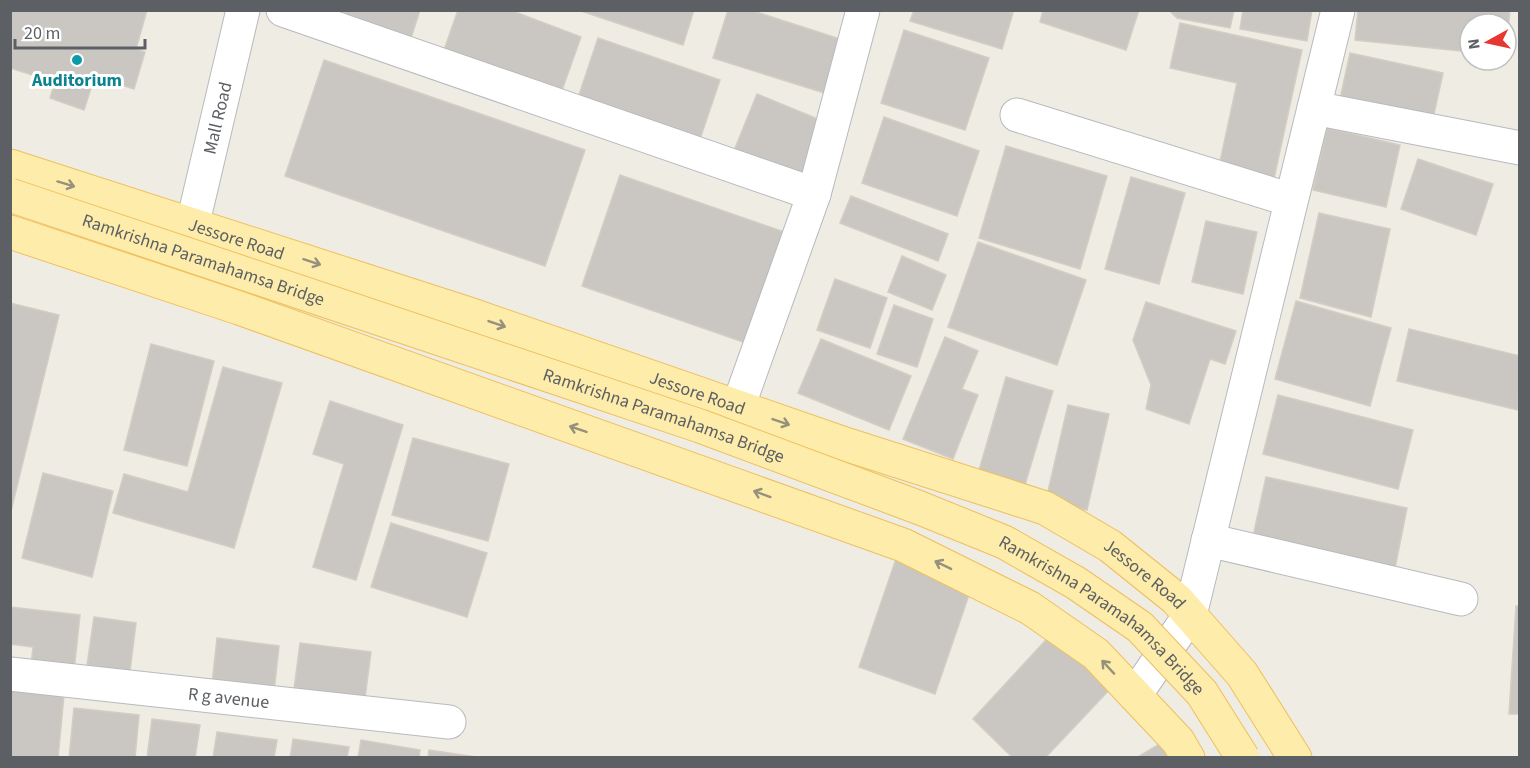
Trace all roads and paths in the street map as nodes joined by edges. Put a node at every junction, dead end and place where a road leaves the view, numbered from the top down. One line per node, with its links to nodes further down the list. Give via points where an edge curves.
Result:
1 (243, 10): 12 (street, Mall Road, via 195,214)
2 (283, 10): 9 (street)
3 (863, 10): 9 (street)
4 (1338, 10): 5 (street)
5 (1314, 108): 7 (street); 11 (street)
6 (1017, 115): 11 (street)
7 (1520, 148)
8 (10, 166): 12 (main road, Jessore Road, one-way to 12)
9 (814, 194): 14 (street)
10 (10, 195): 22 (main road, Ramkrishna Paramahamsa Bridge, bridge, via 700,426 1004,542 1076,583 1140,627 1202,693)
11 (1291, 200): 15 (street)
12 (198, 225): 14 (main road, Jessore Road, one-way to 14)
13 (10, 232): 19 (main road, one-way to 13, via 1096,654 1030,608 903,546 250,312)
14 (738, 407): 17 (main road, Jessore Road, one-way to 17, via 1045,508 1110,546)
15 (1208, 540): 16 (street); 17 (street)
16 (1461, 598)
17 (1190, 615): 19 (street); 23 (main road, Jessore Road, via 1242,674)
18 (10, 674): 20 (street, R g avenue)
19 (1135, 695): 21 (main road, via 1178,741)
20 (449, 722)
21 (1188, 758)
22 (1243, 758)
23 (1295, 758)

